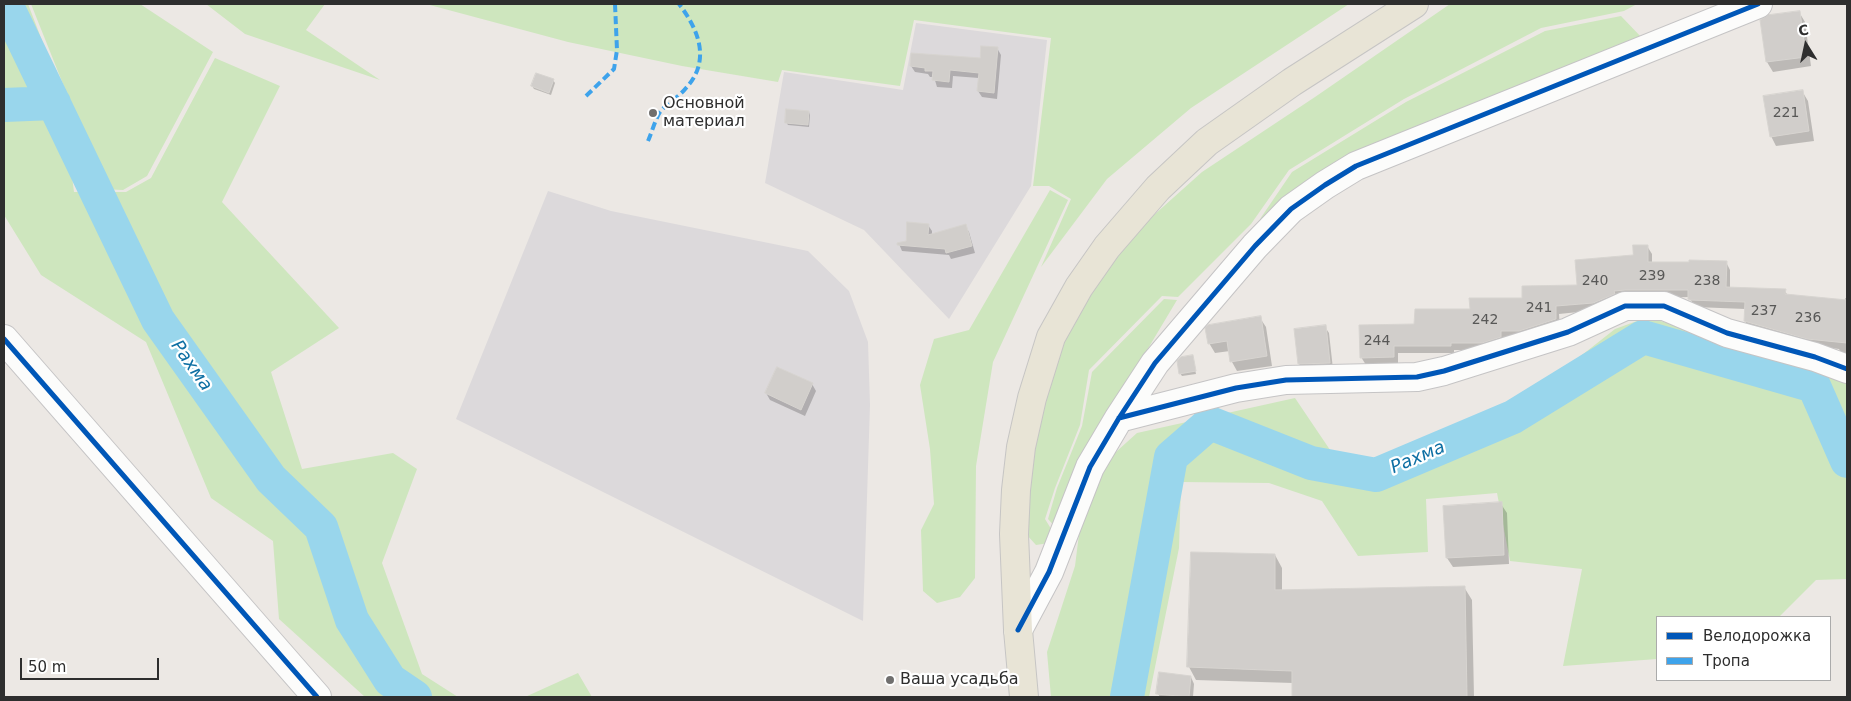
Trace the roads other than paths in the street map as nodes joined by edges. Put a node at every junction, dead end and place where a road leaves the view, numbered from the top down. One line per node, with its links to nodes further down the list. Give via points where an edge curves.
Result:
1 (1414, 4): 6 (main road, via 1292,82 1207,142 1158,188 1107,247 1079,287 1052,337 1032,398 1021,447 1014,534)
2 (1758, 4): 5 (street, via 1397,148 1356,166 1325,185 1291,209 1255,246 1155,363)
3 (4, 339): 7 (street)
4 (1847, 368): 5 (street, via 1727,333 1664,306 1625,306 1568,332 1417,377 1286,380 1236,388)
5 (1119, 418): 6 (street, via 1090,467 1048,572)
6 (1018, 630): 8 (main road)
7 (317, 697)
8 (1024, 697)

